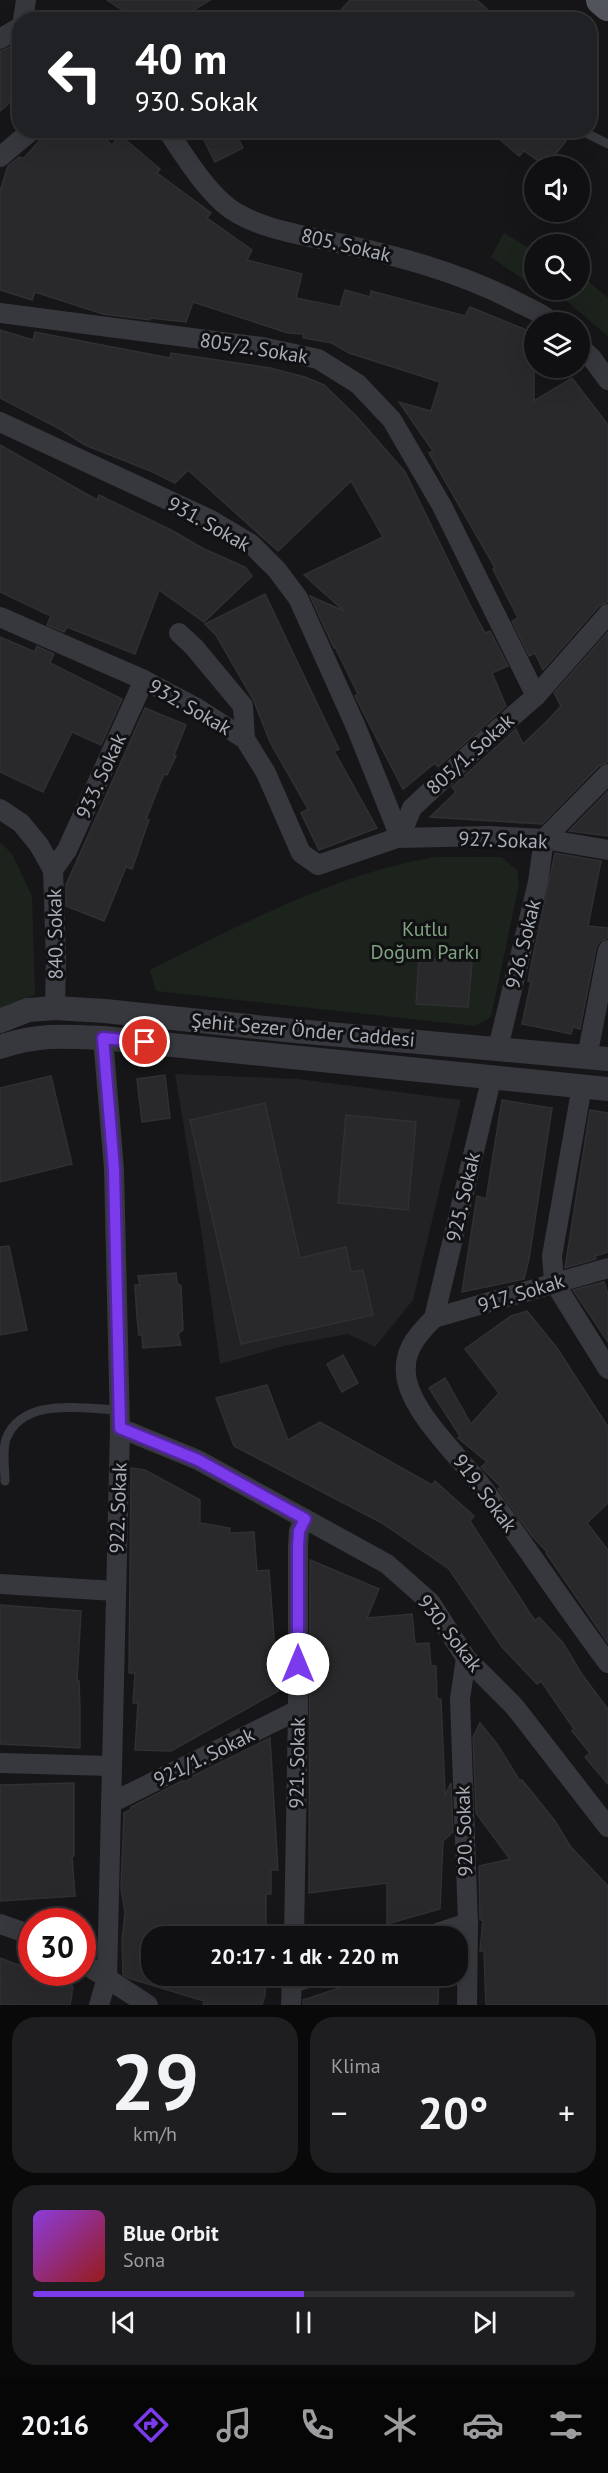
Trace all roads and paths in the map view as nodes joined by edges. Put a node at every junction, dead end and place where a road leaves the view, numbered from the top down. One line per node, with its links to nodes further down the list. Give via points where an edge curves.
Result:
1 (601, 0): 2 (main road)
2 (608, 6)
3 (23, 138): 5 (street)
4 (173, 138): 6 (street, 805. Sokak, via 224,204 255,222 449,271)
5 (0, 157)
6 (537, 312)
7 (0, 313): 15 (street, 805/2. Sokak, via 262,347 318,359 358,384 392,420 438,497)
8 (590, 356): 9 (street)
9 (608, 380)
10 (0, 422): 19 (street, 931. Sokak, via 211,520 251,544 277,570 297,598 356,727)
11 (608, 614): 15 (street, 805/1. Sokak)
12 (0, 617): 14 (street, 932. Sokak)
13 (179, 633): 16 (street, via 243,706)
14 (144, 681): 16 (street, 932. Sokak); 22 (street, 933. Sokak, via 67,850)
15 (536, 696): 19 (street, 805/1. Sokak, via 412,808)
16 (245, 739): 19 (street, 932. Sokak, via 266,773 301,853 318,865)
17 (608, 774): 20 (street)
18 (0, 809): 22 (street, 840. Sokak, via 21,823)
19 (398, 837): 20 (street, 927. Sokak)
20 (544, 839): 21 (street, 927. Sokak); 29 (street, 926. Sokak, via 538,882)
21 (608, 850)
22 (53, 870): 24 (street, 840. Sokak)
23 (608, 950): 30 (street)
24 (55, 1008): 25 (street, Şehit Sezer Önder Caddesi); 26 (street, Şehit Sezer Önder Caddesi, via 28,1010)
25 (103, 1010): 27 (street); 29 (street, Şehit Sezer Önder Caddesi)
26 (0, 1021)
27 (103, 1038): 28 (street, Şehit Sezer Önder Caddesi, via 46,1036); 31 (street, Şehit Sezer Önder Caddesi); 38 (street, 922. Sokak, via 114,1169)
28 (0, 1047)
29 (498, 1048): 30 (street, Şehit Sezer Önder Caddesi); 31 (street)
30 (597, 1058): 32 (street)
31 (492, 1076): 32 (street, Şehit Sezer Önder Caddesi); 36 (street, 925. Sokak)
32 (582, 1086): 33 (street, Şehit Sezer Önder Caddesi); 35 (street, via 552,1256)
33 (608, 1089)
34 (608, 1268): 35 (street, 917. Sokak)
35 (554, 1282): 36 (street, 917. Sokak); 37 (street)
36 (434, 1318): 44 (street, 919. Sokak, via 415,1337 406,1359 407,1381 416,1406 482,1487)
37 (608, 1369)
38 (119, 1419): 39 (lane, via 42,1408 25,1417 6,1441); 40 (street, 930. Sokak); 42 (street, 922. Sokak)
39 (5, 1481)
40 (305, 1519): 43 (street, 930. Sokak, via 387,1564 430,1602); 45 (street, 921. Sokak, via 298,1547)
41 (0, 1584): 42 (street)
42 (115, 1591): 47 (street, 922. Sokak)
43 (466, 1658): 49 (street, 930. Sokak, via 514,1706); 50 (street, 920. Sokak, via 460,1699)
44 (608, 1663)
45 (298, 1710): 48 (street, 921/1. Sokak); 52 (street, 921. Sokak)
46 (0, 1763): 47 (street)
47 (111, 1766): 48 (street, 922. Sokak)
48 (111, 1803): 56 (street, 922. Sokak)
49 (608, 1827)
50 (468, 1923): 53 (street); 61 (street, 920. Sokak)
51 (0, 1924): 54 (street)
52 (294, 1926)
53 (459, 1926)
54 (18, 1930)
55 (96, 1971): 56 (street)
56 (106, 1978): 58 (street, 922. Sokak); 59 (street)
57 (292, 1986): 60 (street)
58 (99, 2005)
59 (148, 2005)
60 (291, 2005)
61 (467, 2005)

